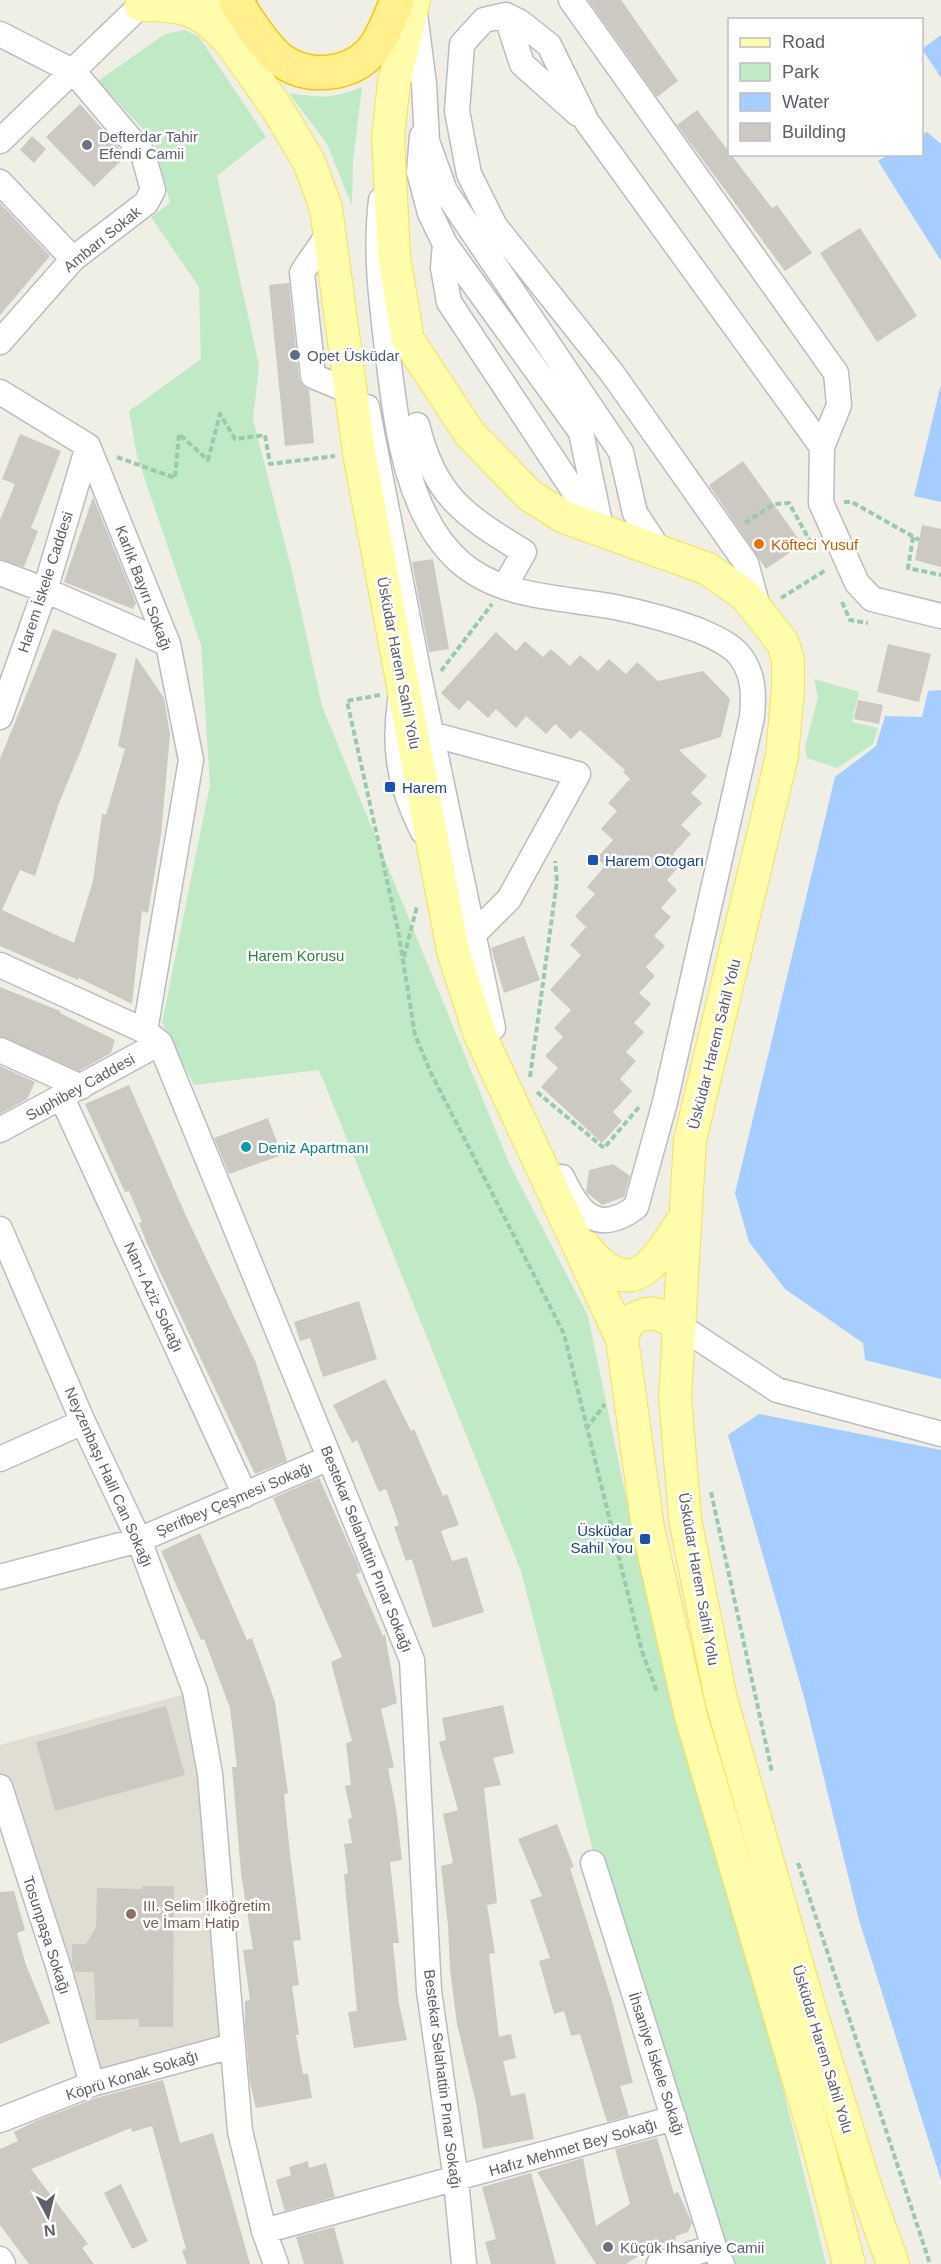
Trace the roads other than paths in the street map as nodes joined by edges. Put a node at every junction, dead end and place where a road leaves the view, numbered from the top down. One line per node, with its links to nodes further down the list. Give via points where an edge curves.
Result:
1 (214, 0): 7 (main road, Üsküdar Harem Sahil Yolu)
2 (236, 0): 4 (highway, via 283,62 310,72 352,66 371,52)
3 (571, 0): 22 (street, via 837,374 839,405)
4 (408, 1): 9 (street); 10 (main road, Üsküdar Harem Sahil Yolu)
5 (144, 2): 7 (main road, via 178,5 214,25); 8 (street)
6 (0, 34): 8 (street)
7 (231, 43): 13 (main road, Üsküdar Harem Sahil Yolu, via 278,108 309,162 326,208)
8 (74, 72): 11 (street); 15 (street, Ambarı Sokak, via 143,154 153,190 146,203)
9 (424, 102): 14 (street, via 419,172 430,213); 24 (street, via 427,141 445,191 621,452 635,513)
10 (388, 137): 23 (main road, Üsküdar Harem Sahil Yolu, via 394,255 408,340 470,434 529,495 564,517); 26 (street, via 377,234 398,433 422,508 438,538 461,563)
11 (0, 141)
12 (0, 182): 15 (street)
13 (329, 231): 16 (main road, Üsküdar Harem Sahil Yolu); 18 (street, via 302,273 313,376)
14 (445, 244): 23 (street, via 581,432); 23 (street, via 443,268 448,302)
15 (73, 260): 17 (street, Ambarı Sokak)
16 (336, 289): 18 (main road, Üsküdar Harem Sahil Yolu); 32 (street, via 352,324)
17 (0, 342)
18 (349, 391): 41 (main road, Üsküdar Harem Sahil Yolu, via 393,686 434,853 453,951 480,1035)
19 (0, 392): 21 (street)
20 (417, 425): 26 (street, via 426,459 444,490 482,526 524,552)
21 (88, 446): 27 (street, Harem İskele Caddesi); 30 (street, Karlık Bayırı Sokağı)
22 (822, 447): 28 (street, via 587,122 549,45 506,15 484,20 462,44 457,111 469,174 495,226 612,373 746,563); 29 (street, via 821,503 857,583 872,598)
23 (602, 532): 24 (main road, Üsküdar Harem Sahil Yolu)
24 (660, 551): 28 (main road, Üsküdar Harem Sahil Yolu, via 708,569)
25 (0, 573): 27 (street)
26 (505, 586): 33 (street, via 523,593 671,620 728,646 739,654 752,678 752,717 665,1102 636,1207 622,1217 606,1222 590,1216 574,1203 500,1051)
27 (45, 590): 30 (street); 31 (street, Harem İskele Caddesi)
28 (768, 607): 39 (main road, Üsküdar Harem Sahil Yolu, via 788,660 782,756 690,1140)
29 (941, 616)
30 (168, 644): 35 (street, Karlık Bayırı Sokağı, via 191,760)
31 (0, 717)
32 (431, 734): 33 (street); 33 (street, via 578,774 509,899)
33 (472, 936)
34 (0, 965): 35 (street)
35 (153, 1037): 37 (street, Suphibey Caddesi); 46 (street, Bestekar Selahattin Pınar Sokağı)
36 (0, 1050): 37 (street)
37 (72, 1092): 38 (street, Suphibey Caddesi); 48 (street, Nan-ı Aziz Sokağı)
38 (0, 1130)
39 (683, 1220): 41 (main road, via 659,1258 634,1276 610,1271 597,1262); 42 (main road, Üsküdar Harem Sahil Yolu)
40 (0, 1229): 44 (street, Neyzenbaşı Halil Can Sokağı)
41 (573, 1232): 43 (main road, Üsküdar Harem Sahil Yolu)
42 (680, 1326): 43 (main road, via 663,1315 644,1313 627,1324); 45 (street, via 777,1390); 66 (main road, Üsküdar Harem Sahil Yolu, via 675,1397 685,1519 720,1699 809,2006)
43 (622, 1339): 65 (main road, Üsküdar Harem Sahil Yolu, via 648,1528 691,1716 820,2152)
44 (83, 1422): 47 (street); 49 (street, Neyzenbaşı Halil Can Sokağı)
45 (941, 1434)
46 (329, 1458): 48 (street, Şerifbey Çeşmesi Sokağı); 57 (street, Bestekar Selahattin Pınar Sokağı, via 412,1660 429,1991)
47 (0, 1459)
48 (245, 1495): 49 (street, Şerifbey Çeşmesi Sokağı)
49 (140, 1540): 50 (street, Şerifbey Çeşmesi Sokağı); 53 (street, Neyzenbaşı Halil Can Sokağı, via 195,1691 208,1762)
50 (0, 1577)
51 (0, 1786): 54 (street, Tosunpaşa Sokağı)
52 (593, 1863): 55 (street, İhsaniye İskele Sokağı)
53 (232, 2046): 54 (street, Köprü Konak Sokağı); 58 (street, Neyzenbaşı Halil Can Sokağı, via 240,2131)
54 (92, 2084): 56 (street, Köprü Konak Sokağı)
55 (674, 2118): 57 (street, Hafız Mehmet Bey Sokağı); 59 (street, İhsaniye İskele Sokağı)
56 (0, 2120)
57 (456, 2180): 58 (street, Hafız Mehmet Bey Sokağı); 63 (street, Bestekar Selahattin Pınar Sokağı)
58 (264, 2231): 62 (street, Neyzenbaşı Halil Can Sokağı)
59 (718, 2255): 64 (street)
60 (0, 2259): 61 (street)
61 (3, 2264)
62 (276, 2264)
63 (464, 2264)
64 (659, 2264)
65 (849, 2264)
66 (893, 2264)

